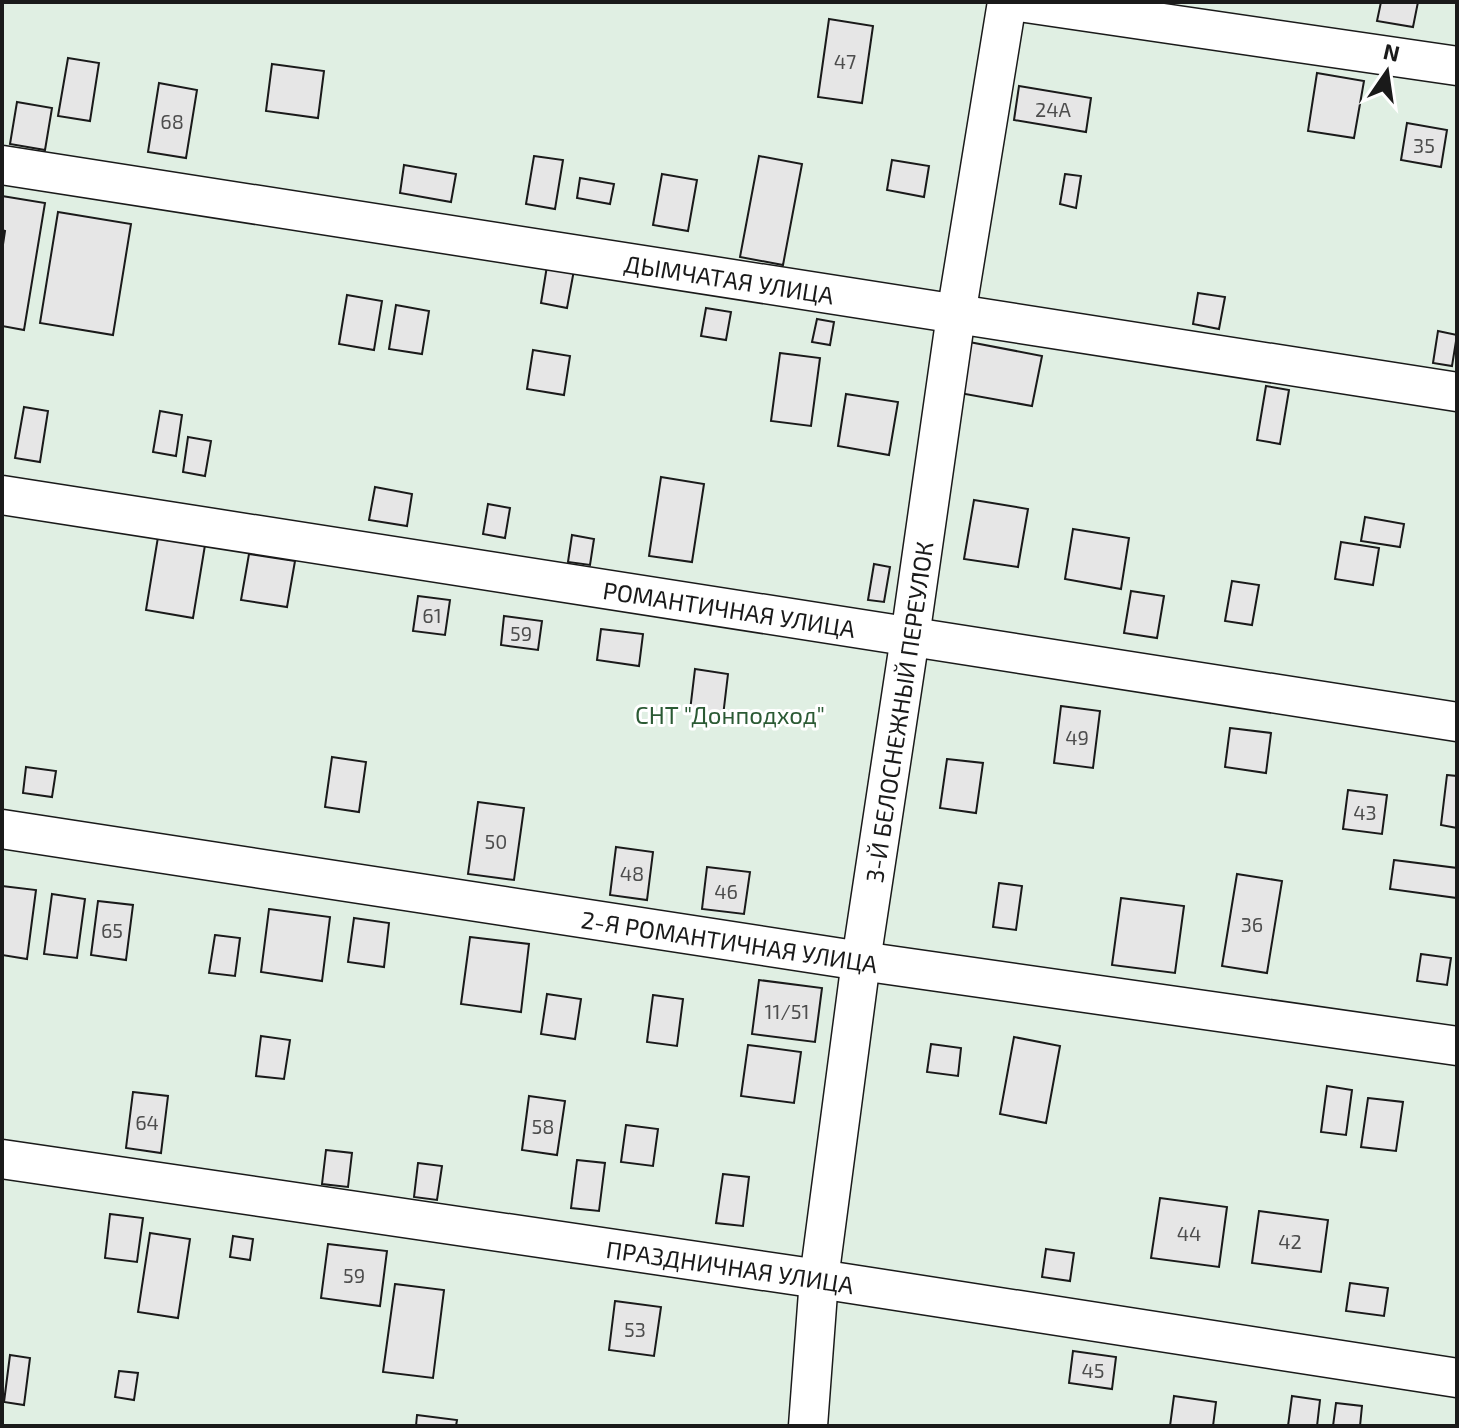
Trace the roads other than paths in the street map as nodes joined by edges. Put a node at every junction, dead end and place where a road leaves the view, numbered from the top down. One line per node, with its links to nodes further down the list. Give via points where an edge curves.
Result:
1 (1007, 2): 5 (street, 3-Й БЕЛОСНЕЖНЫЙ ПЕРЕУЛОК)
2 (1019, 2): 3 (street)
3 (1457, 66)
4 (2, 165): 5 (street, ДЫМЧАТАЯ УЛИЦА)
5 (956, 315): 6 (street, ДЫМЧАТАЯ УЛИЦА); 8 (street, 3-Й БЕЛОСНЕЖНЫЙ ПЕРЕУЛОК)
6 (1457, 392)
7 (2, 495): 8 (street, РОМАНТИЧНАЯ УЛИЦА)
8 (910, 637): 9 (street, РОМАНТИЧНАЯ УЛИЦА); 11 (street, 3-Й БЕЛОСНЕЖНЫЙ ПЕРЕУЛОК)
9 (1457, 722)
10 (2, 829): 11 (street, 2-Я РОМАНТИЧНАЯ УЛИЦА)
11 (861, 961): 12 (street, 2-Я РОМАНТИЧНАЯ УЛИЦА); 14 (street, 3-Й БЕЛОСНЕЖНЫЙ ПЕРЕУЛОК)
12 (1457, 1046)
13 (2, 1159): 14 (street, ПРАЗДНИЧНАЯ УЛИЦА)
14 (819, 1279): 15 (street, ПРАЗДНИЧНАЯ УЛИЦА); 16 (street, 3-Й БЕЛОСНЕЖНЫЙ ПЕРЕУЛОК)
15 (1457, 1378)
16 (808, 1426)

